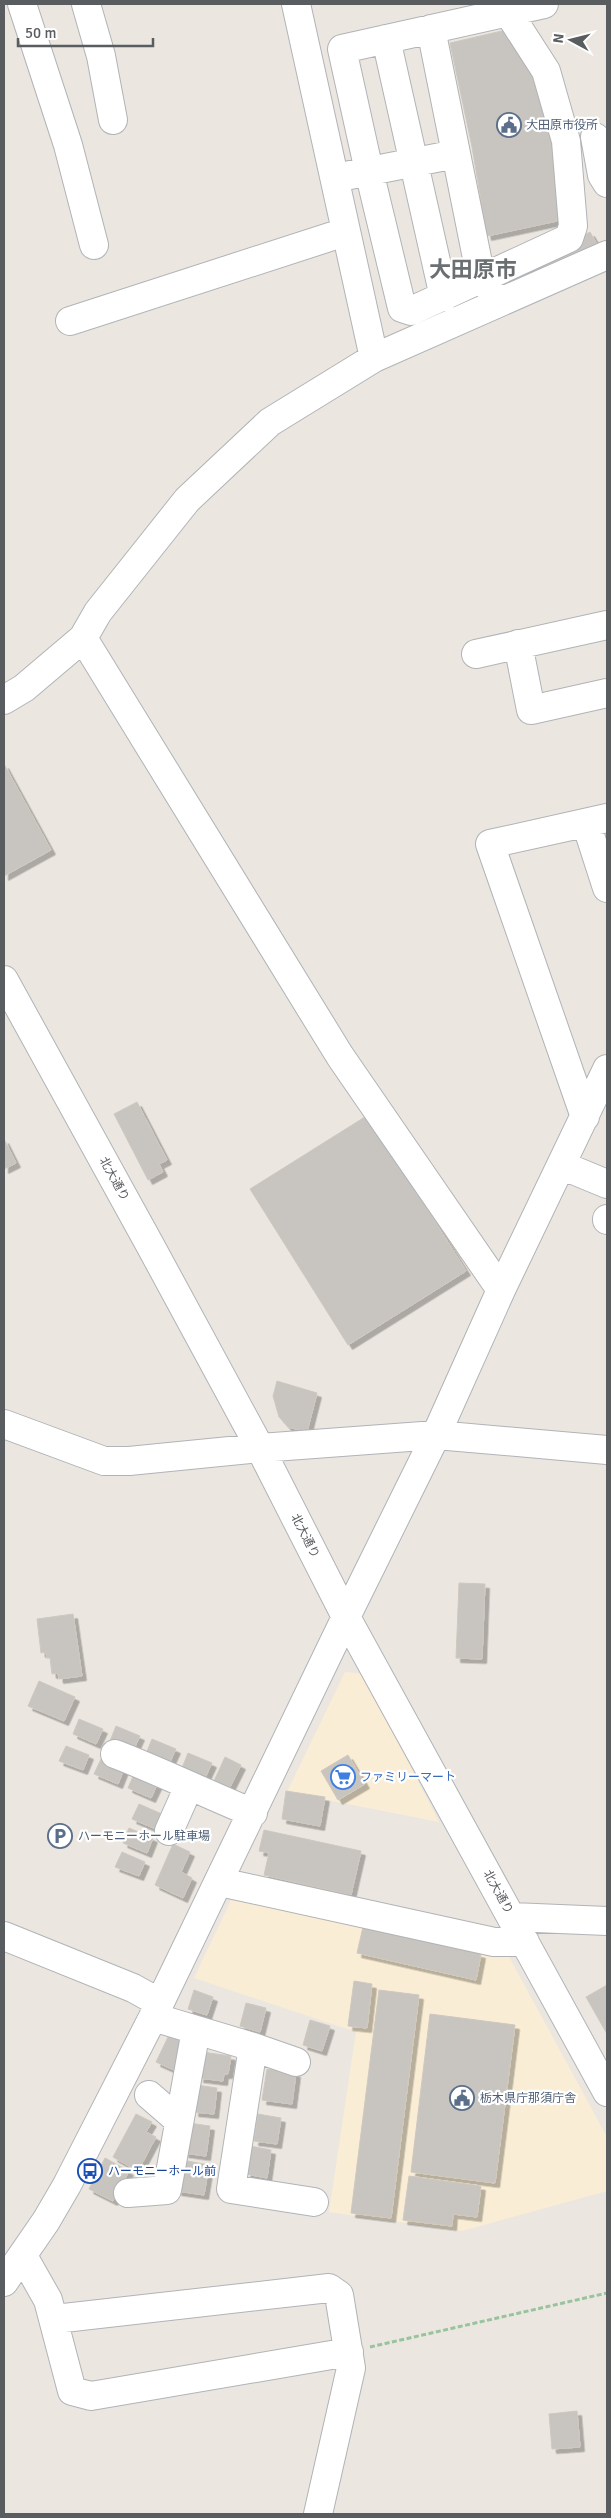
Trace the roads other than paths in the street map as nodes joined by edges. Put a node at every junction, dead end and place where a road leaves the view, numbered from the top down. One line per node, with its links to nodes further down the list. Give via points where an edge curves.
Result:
1 (22, 4): 17 (street, via 68,145)
2 (86, 4): 8 (street, via 101,56)
3 (296, 4): 14 (street)
4 (544, 4): 5 (street)
5 (508, 12): 6 (street); 10 (street, via 546,72)
6 (430, 29): 7 (street); 11 (street)
7 (386, 39): 12 (street); 13 (street, via 342,49)
8 (113, 120)
9 (601, 136): 10 (street); 15 (street, via 602,174)
10 (566, 141): 19 (street, via 573,226 569,238)
11 (456, 154): 12 (street); 19 (street, via 478,263)
12 (412, 163): 13 (street); 20 (street)
13 (368, 171): 14 (street); 20 (street, via 402,308 411,311)
14 (334, 179): 16 (street)
15 (607, 183)
16 (346, 232): 22 (street); 23 (street)
17 (94, 246)
18 (607, 255): 21 (street)
19 (485, 278): 20 (street); 21 (street)
20 (444, 297)
21 (496, 304): 23 (street)
22 (70, 321)
23 (374, 358): 25 (street, via 270,422 187,500 98,612)
24 (607, 625): 26 (street)
25 (83, 638): 29 (street, via 24,688); 37 (street, via 340,1056)
26 (518, 644): 27 (street); 28 (street, via 532,710)
27 (476, 654)
28 (607, 693)
29 (4, 700)
30 (596, 820): 31 (street); 34 (street, via 490,844)
31 (607, 888)
32 (4, 980): 40 (street, 北大通り)
33 (607, 1069): 34 (street)
34 (584, 1117): 35 (street)
35 (561, 1166): 36 (street); 37 (street)
36 (607, 1184)
37 (501, 1290): 39 (street)
38 (4, 1424): 40 (street, via 104,1461)
39 (436, 1435): 40 (street); 41 (street); 42 (street)
40 (260, 1448): 42 (street, 北大通り)
41 (607, 1450)
42 (346, 1617): 45 (street); 48 (street, 北大通り)
43 (115, 1754): 44 (street)
44 (189, 1786): 45 (street); 46 (street)
45 (253, 1813): 47 (street)
46 (169, 1831)
47 (220, 1882): 51 (street, via 494,1942); 52 (street)
48 (512, 1918): 49 (street); 51 (street, 北大通り)
49 (607, 1921)
50 (4, 1936): 52 (street, via 133,1988)
51 (525, 1942): 56 (street, 北大通り)
52 (156, 2010): 53 (street); 61 (street, via 81,2159)
53 (196, 2030): 54 (street); 58 (street)
54 (253, 2048): 55 (street); 60 (street, via 232,2188)
55 (296, 2062)
56 (607, 2092)
57 (149, 2095): 58 (street)
58 (179, 2121): 59 (street, via 167,2190)
59 (128, 2194)
60 (314, 2202)
61 (23, 2256): 62 (street); 63 (street)
62 (4, 2282)
63 (55, 2319): 64 (street, via 329,2288 339,2296); 64 (street, via 72,2391 91,2396)
64 (349, 2352): 65 (street, via 351,2368)
65 (318, 2514)

